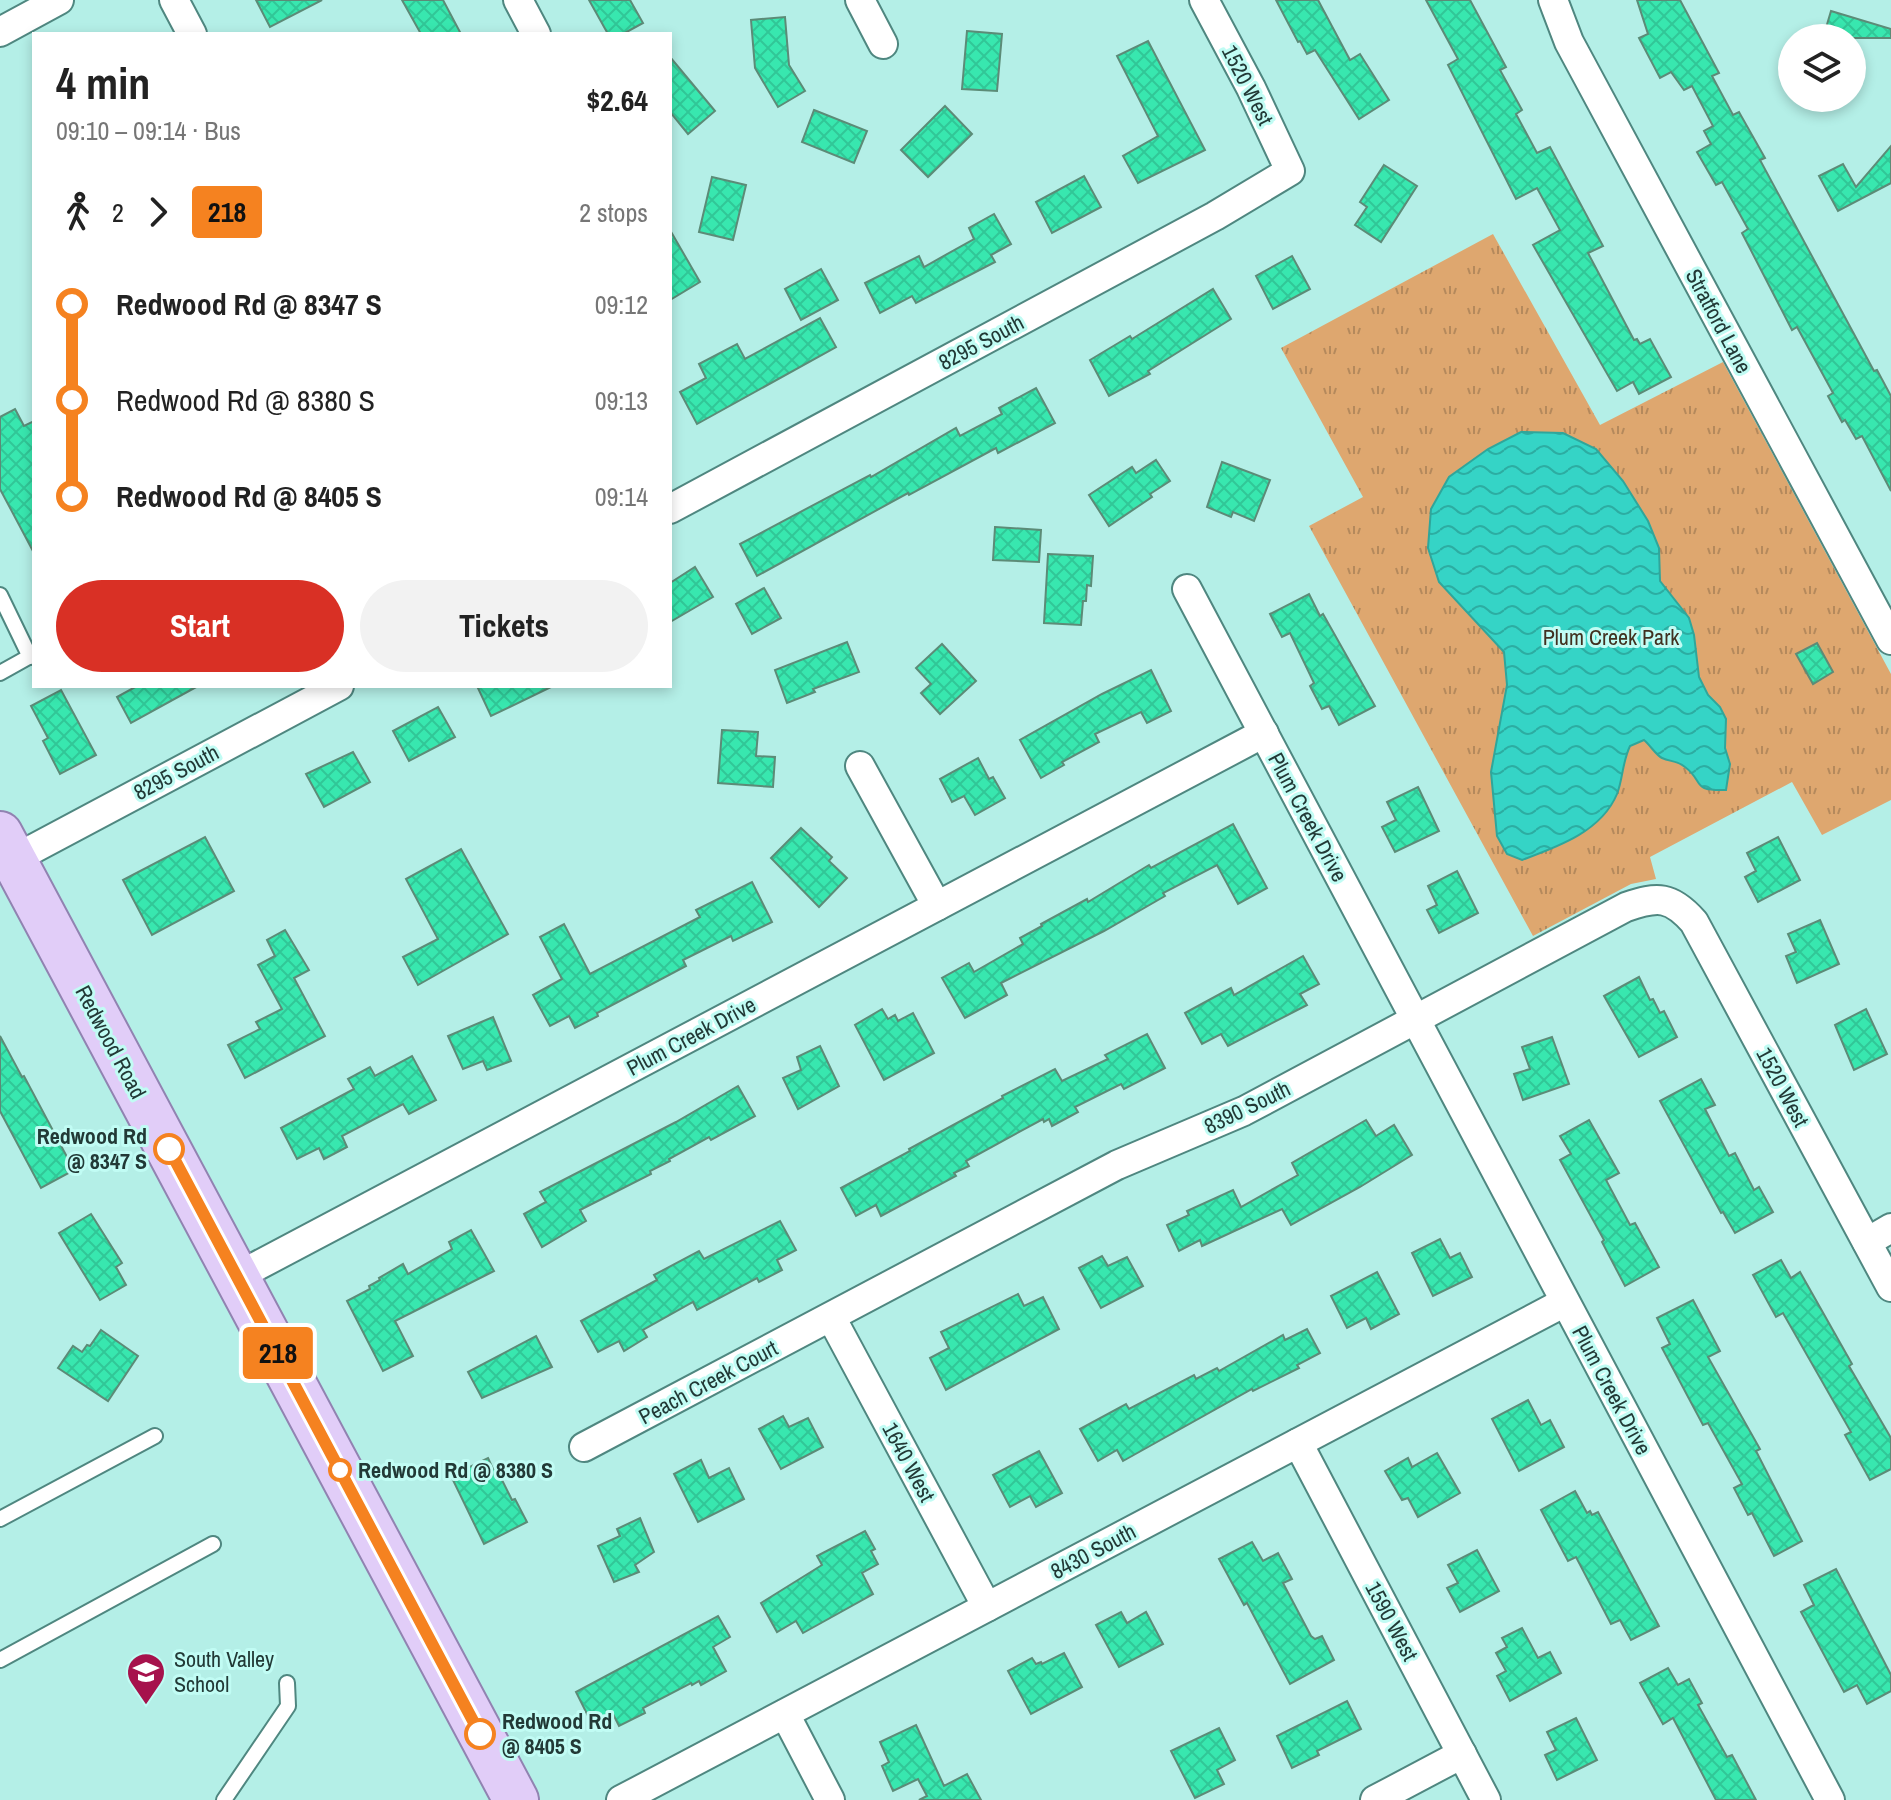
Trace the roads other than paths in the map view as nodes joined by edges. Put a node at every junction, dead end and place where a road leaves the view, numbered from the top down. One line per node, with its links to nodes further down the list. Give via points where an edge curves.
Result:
1 (59, 0): 7 (street)
2 (174, 0): 8 (street)
3 (518, 0): 9 (street)
4 (860, 0): 10 (street)
5 (1204, 0): 11 (street, 1520 West)
6 (1553, 0): 15 (street, Stratford Lane, via 1569,42)
7 (0, 32)
8 (191, 32)
9 (535, 32)
10 (883, 44)
11 (1290, 171): 12 (street, 8295 South)
12 (672, 508)
13 (1187, 589): 19 (street)
14 (0, 595): 16 (lane)
15 (1889, 634)
16 (32, 656): 17 (lane)
17 (0, 673)
18 (335, 688): 21 (street, 8295 South)
19 (1264, 733): 23 (street, Plum Creek Drive); 24 (street, Plum Creek Drive)
20 (860, 766): 23 (street)
21 (4, 853): 26 (main road, Redwood Road)
22 (1663, 899): 24 (street, 8390 South, via 1626,907); 25 (street, 1520 West, via 1681,907 1694,922)
23 (937, 906): 26 (street, Plum Creek Drive)
24 (1415, 1020): 28 (street, Plum Creek Drive); 29 (street, 8390 South, via 1244,1111 1117,1165)
25 (1879, 1235): 27 (street, 1520 West)
26 (238, 1276): 41 (main road, Redwood Road)
27 (1891, 1287)
28 (1565, 1302): 31 (street, 8430 South); 46 (street, Plum Creek Drive)
29 (831, 1317): 32 (street, Peach Creek Court); 35 (street, 1640 West)
30 (155, 1436): 33 (lane)
31 (1298, 1443): 35 (street, 8430 South); 39 (street, 1590 West)
32 (584, 1447)
33 (0, 1519)
34 (213, 1544): 36 (lane)
35 (987, 1607): 38 (street, 8430 South)
36 (0, 1660)
37 (287, 1683): 40 (lane, via 288,1706)
38 (785, 1714): 42 (street, 8430 South); 43 (street)
39 (1462, 1754): 44 (street); 45 (street, 1590 West)
40 (224, 1800)
41 (516, 1800)
42 (621, 1800)
43 (830, 1800)
44 (1375, 1800)
45 (1486, 1800)
46 (1830, 1800)

